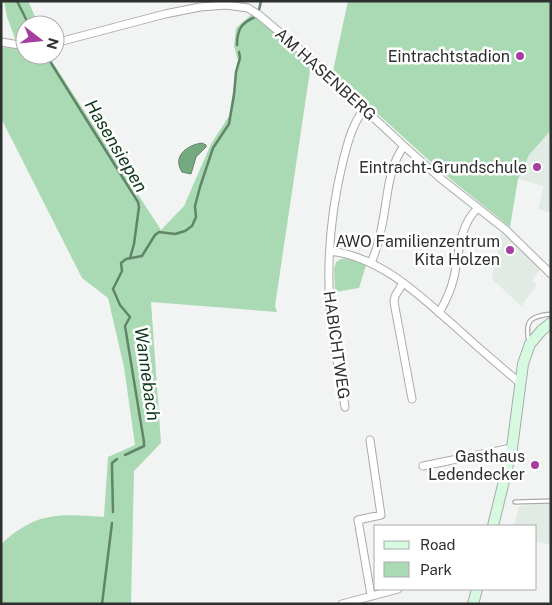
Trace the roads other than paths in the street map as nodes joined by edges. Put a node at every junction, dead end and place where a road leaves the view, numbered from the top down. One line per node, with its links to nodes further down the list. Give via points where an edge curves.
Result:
1 (65, 40): 4 (street, AM HASENBERG, via 165,14 200,7 239,5 281,32)
2 (1, 42): 3 (street)
3 (15, 44)
4 (365, 108): 5 (street, AM HASENBERG); 7 (street, HABICHTWEG, via 355,123 339,179)
5 (404, 146): 6 (street, AM HASENBERG); 8 (street, via 389,182)
6 (478, 208): 9 (street, AM HASENBERG); 11 (street, via 465,227 451,289)
7 (330, 251): 8 (street, via 351,254); 17 (street, HABICHTWEG, via 329,287)
8 (371, 263): 10 (street)
9 (551, 274)
10 (403, 283): 11 (street); 16 (street, via 394,302)
11 (439, 312): 15 (street)
12 (551, 314): 14 (lane, via 532,318 527,329)
13 (551, 323): 14 (main road)
14 (530, 344): 15 (main road)
15 (520, 383): 19 (main road)
16 (412, 399)
17 (345, 407)
18 (370, 440): 26 (street, via 381,515 358,520)
19 (512, 448): 20 (street); 23 (main road)
20 (423, 466)
21 (551, 501): 22 (lane)
22 (515, 502)
23 (493, 525)
24 (394, 590): 26 (street)
25 (477, 590): 28 (main road)
26 (372, 595): 27 (street)
27 (342, 604)
28 (473, 604)

